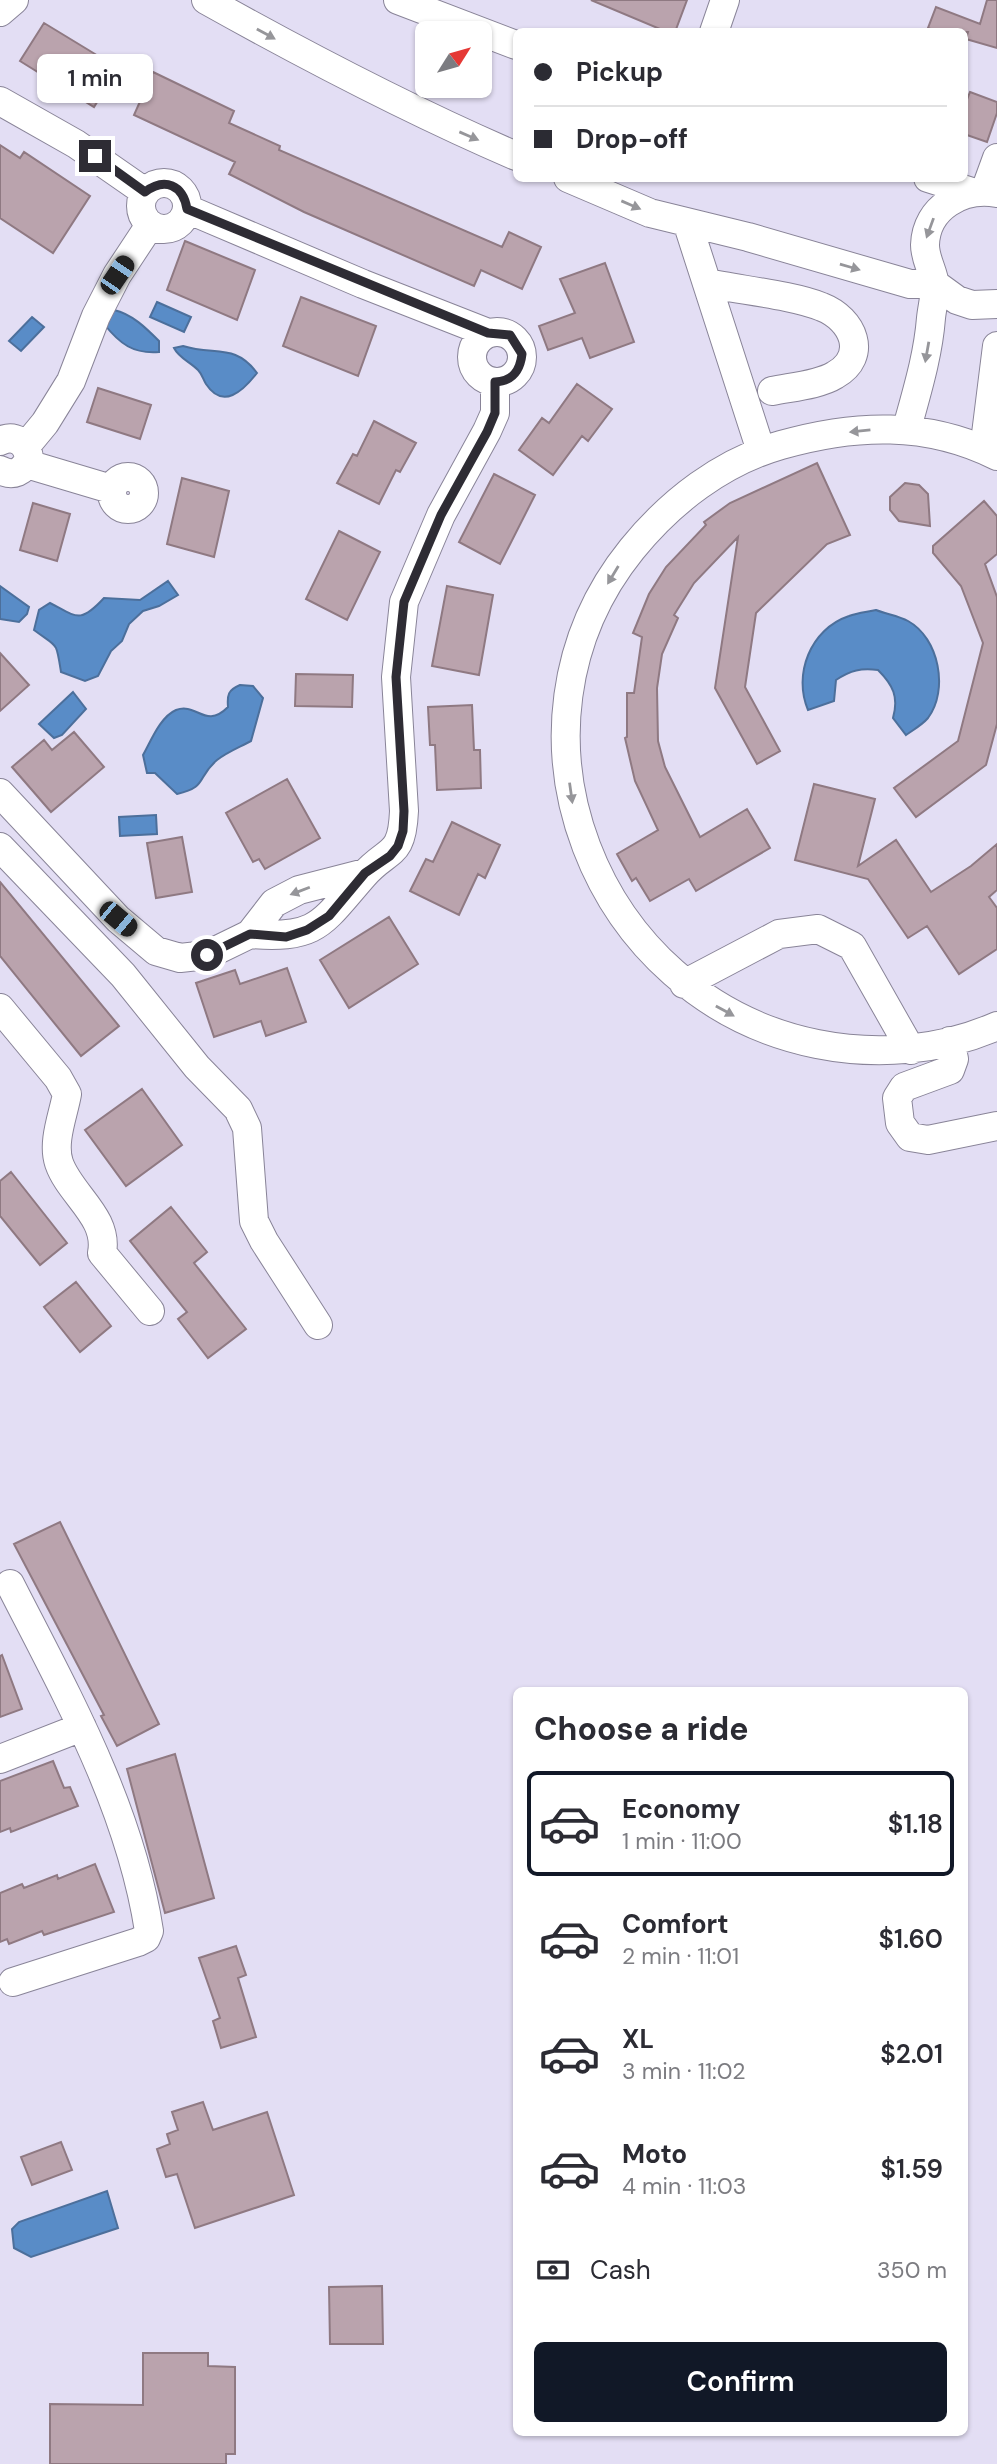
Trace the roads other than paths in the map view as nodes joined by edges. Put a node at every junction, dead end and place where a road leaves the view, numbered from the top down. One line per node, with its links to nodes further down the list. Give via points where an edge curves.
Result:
1 (14, 0): 5 (street)
2 (206, 0): 9 (street, one-way to 9, via 323,66)
3 (398, 0): 7 (street)
4 (725, 0): 6 (street)
5 (0, 12)
6 (714, 28)
7 (513, 44)
8 (0, 101): 13 (street, via 76,144)
9 (513, 155)
10 (997, 158): 14 (street)
11 (577, 182): 17 (street, one-way to 17)
12 (944, 182): 14 (street)
13 (145, 192): 15 (street, via 166,183 178,188); 16 (street, via 141,203)
14 (985, 192): 19 (street, one-way to 19, via 945,204 928,228 926,257)
15 (187, 209): 16 (street, via 173,228 161,230); 21 (street)
16 (150, 225): 28 (street, via 96,316 71,382 45,423)
17 (688, 225): 18 (street); 19 (street, one-way to 19, via 748,237 910,284)
18 (707, 283): 24 (street, via 822,307 846,321 855,341 850,362 834,376); 26 (street)
19 (935, 284): 20 (street, via 972,305); 25 (street, one-way to 25, via 928,353)
20 (997, 303)
21 (488, 333): 23 (street, via 478,340 471,360 475,371); 23 (street, via 510,335 522,354 515,375)
22 (997, 346): 27 (street)
23 (495, 382): 32 (street, via 495,413 441,515 404,602 396,677 403,831 390,856)
24 (772, 391)
25 (907, 428): 26 (street, one-way to 26, via 812,436); 27 (street)
26 (761, 451): 34 (street, one-way to 34, via 704,481 647,531 615,570 586,627 569,688 565,752 573,803 596,875 630,930)
27 (991, 453)
28 (13, 455): 29 (street)
29 (111, 489)
30 (0, 793): 33 (street, via 118,919 156,951 180,958 207,955)
31 (0, 847): 41 (street, via 123,975 238,1110 247,1128 254,1221)
32 (365, 873): 33 (street, one-way to 33, via 299,890 274,903); 33 (street, via 329,916 307,930 286,937)
33 (250, 934)
34 (684, 985): 38 (street, one-way to 38, via 726,1013 785,1038 847,1050); 38 (street, via 779,934 818,929 852,946)
35 (0, 1008): 40 (street, via 67,1094 56,1146 59,1165 105,1238 102,1253)
36 (997, 1026): 37 (street)
37 (950, 1041): 38 (street); 39 (street, via 954,1059 950,1070 904,1087 897,1098 900,1123 910,1137 928,1140)
38 (911, 1050)
39 (997, 1126)
40 (150, 1311)
41 (318, 1325)
42 (10, 1584): 43 (street)
43 (82, 1727): 44 (street); 45 (street, via 127,1841 149,1931 138,1942)
44 (0, 1759)
45 (13, 1982)

